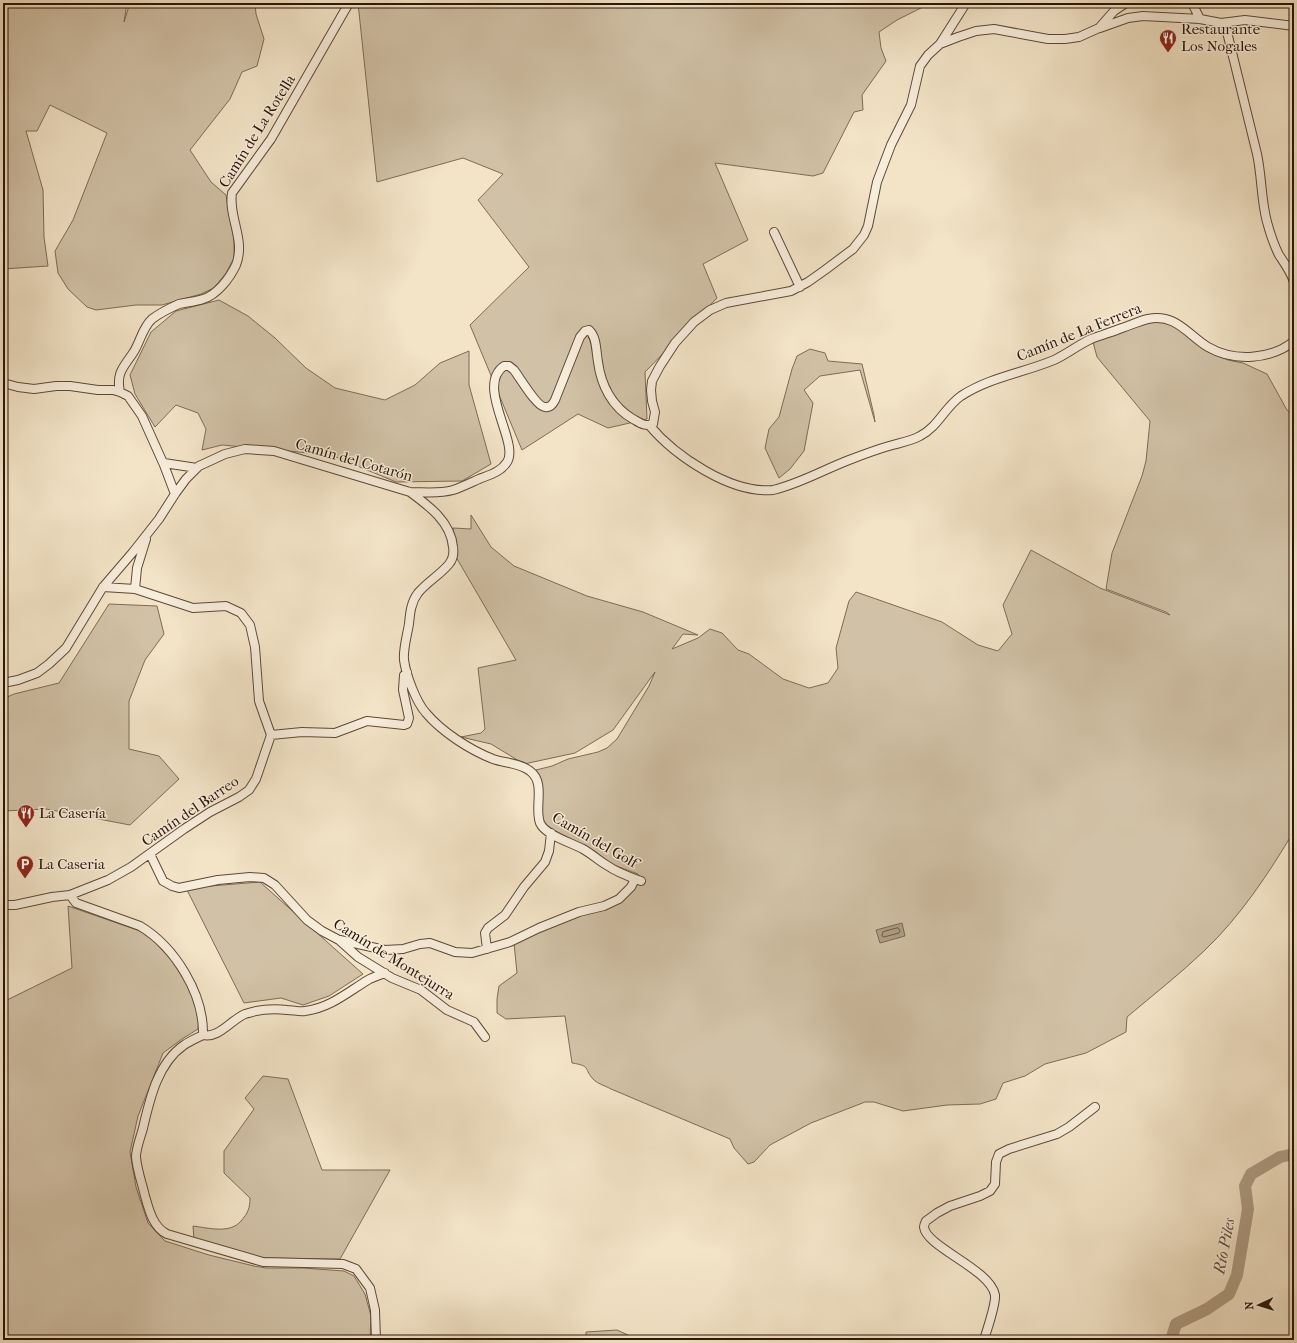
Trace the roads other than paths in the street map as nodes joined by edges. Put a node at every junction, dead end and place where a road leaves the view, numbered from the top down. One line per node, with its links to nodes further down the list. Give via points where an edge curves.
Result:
1 (349, 3): 15 (street, Camín de La Rotella, via 271,140 232,193 231,203 239,244 235,265 214,294 203,300 179,304 160,313 148,324 119,374)
2 (966, 3): 9 (street)
3 (1126, 3): 8 (street, via 1114,11)
4 (1192, 3): 5 (street)
5 (1200, 19): 6 (street); 8 (street, via 1144,16 1128,18)
6 (1221, 23): 7 (street, via 1245,20); 11 (street, via 1228,34 1257,154 1267,222)
7 (1294, 26)
8 (1099, 28): 9 (street, via 1079,37 1065,39 994,29 976,31)
9 (940, 44): 12 (street, via 920,66 911,105 891,145 877,182 864,235 848,252)
10 (774, 232): 12 (street)
11 (1294, 282)
12 (800, 286): 16 (street, via 791,291 726,303 710,310 694,322 675,343 652,381 655,419 653,424)
13 (1294, 341): 16 (street, Camín de La Ferrera, via 1271,353 1242,358 1209,348 1182,326 1170,320 1146,319 1091,339 1053,360 980,386 956,401 935,426 919,437 837,464 773,490 751,490 716,476 684,458)
14 (3, 383): 15 (street, via 34,389 70,386)
15 (120, 392): 17 (street, via 128,396 142,416)
16 (649, 425): 19 (street, Camín del Cotarón, via 625,415 612,401 603,383 592,332 585,331 580,337 556,400 547,408 538,403 514,370 509,366 499,369 495,397 510,454 503,467 496,473 453,490 433,493)
17 (164, 464): 18 (street); 20 (street)
18 (196, 468): 19 (street, Camín del Cotarón, via 225,454 246,449 274,451); 20 (street, Camín del Cotarón)
19 (410, 492): 24 (street, Camín del Golf, via 436,513 446,526 453,540 454,554 449,563 413,601 404,660)
20 (175, 494): 21 (street, Camín del Cotarón)
21 (147, 534): 22 (street, Camín del Cotarón); 23 (street, via 137,568)
22 (103, 587): 23 (street); 25 (street, Camín del Cotarón, via 66,648 37,673)
23 (135, 589): 26 (street, via 193,608 226,606 241,614 252,632 259,701)
24 (407, 672): 26 (street, via 404,674 403,690 409,718 407,724 364,721 335,732); 27 (street, Camín del Golf, via 424,712 439,727 493,759 530,771 536,779 538,788 538,818 541,825)
25 (3, 683)
26 (271, 735): 28 (street, Camín del Barreo, via 256,779 249,790 210,812)
27 (551, 834): 32 (street, via 550,851 545,862 505,915 485,932); 32 (street, Camín del Golf, via 584,849 609,867 638,880 619,899 604,906 579,912 510,942)
28 (150, 854): 29 (street, Camín del Barreo, via 108,880); 31 (street, Camín de Montejurra, via 163,881 179,888 243,877 264,878 276,885 307,920)
29 (70, 895): 30 (street, Camín del Barreo); 34 (street, via 76,903 140,926 163,944 190,982 201,1014)
30 (3, 906)
31 (339, 940): 32 (street, via 384,950 430,943 463,954); 33 (street, Camín de Montejurra, via 358,957)
32 (487, 949)
33 (385, 973): 34 (street, via 370,979 333,1003 319,1008 304,1012 272,1008 257,1010 239,1017 216,1034); 35 (street, Camín de Montejurra, via 421,990 447,1010 474,1022)
34 (203, 1035): 37 (street, via 184,1045 171,1057 160,1074 146,1115 136,1156 154,1222 167,1234 263,1262 343,1264 356,1269 370,1288 375,1310)
35 (485, 1037)
36 (1095, 1107): 38 (street, via 1057,1134 998,1154 995,1184 990,1191 950,1206 926,1221 924,1228 929,1237 990,1284 995,1295)
37 (376, 1340)
38 (984, 1340)

